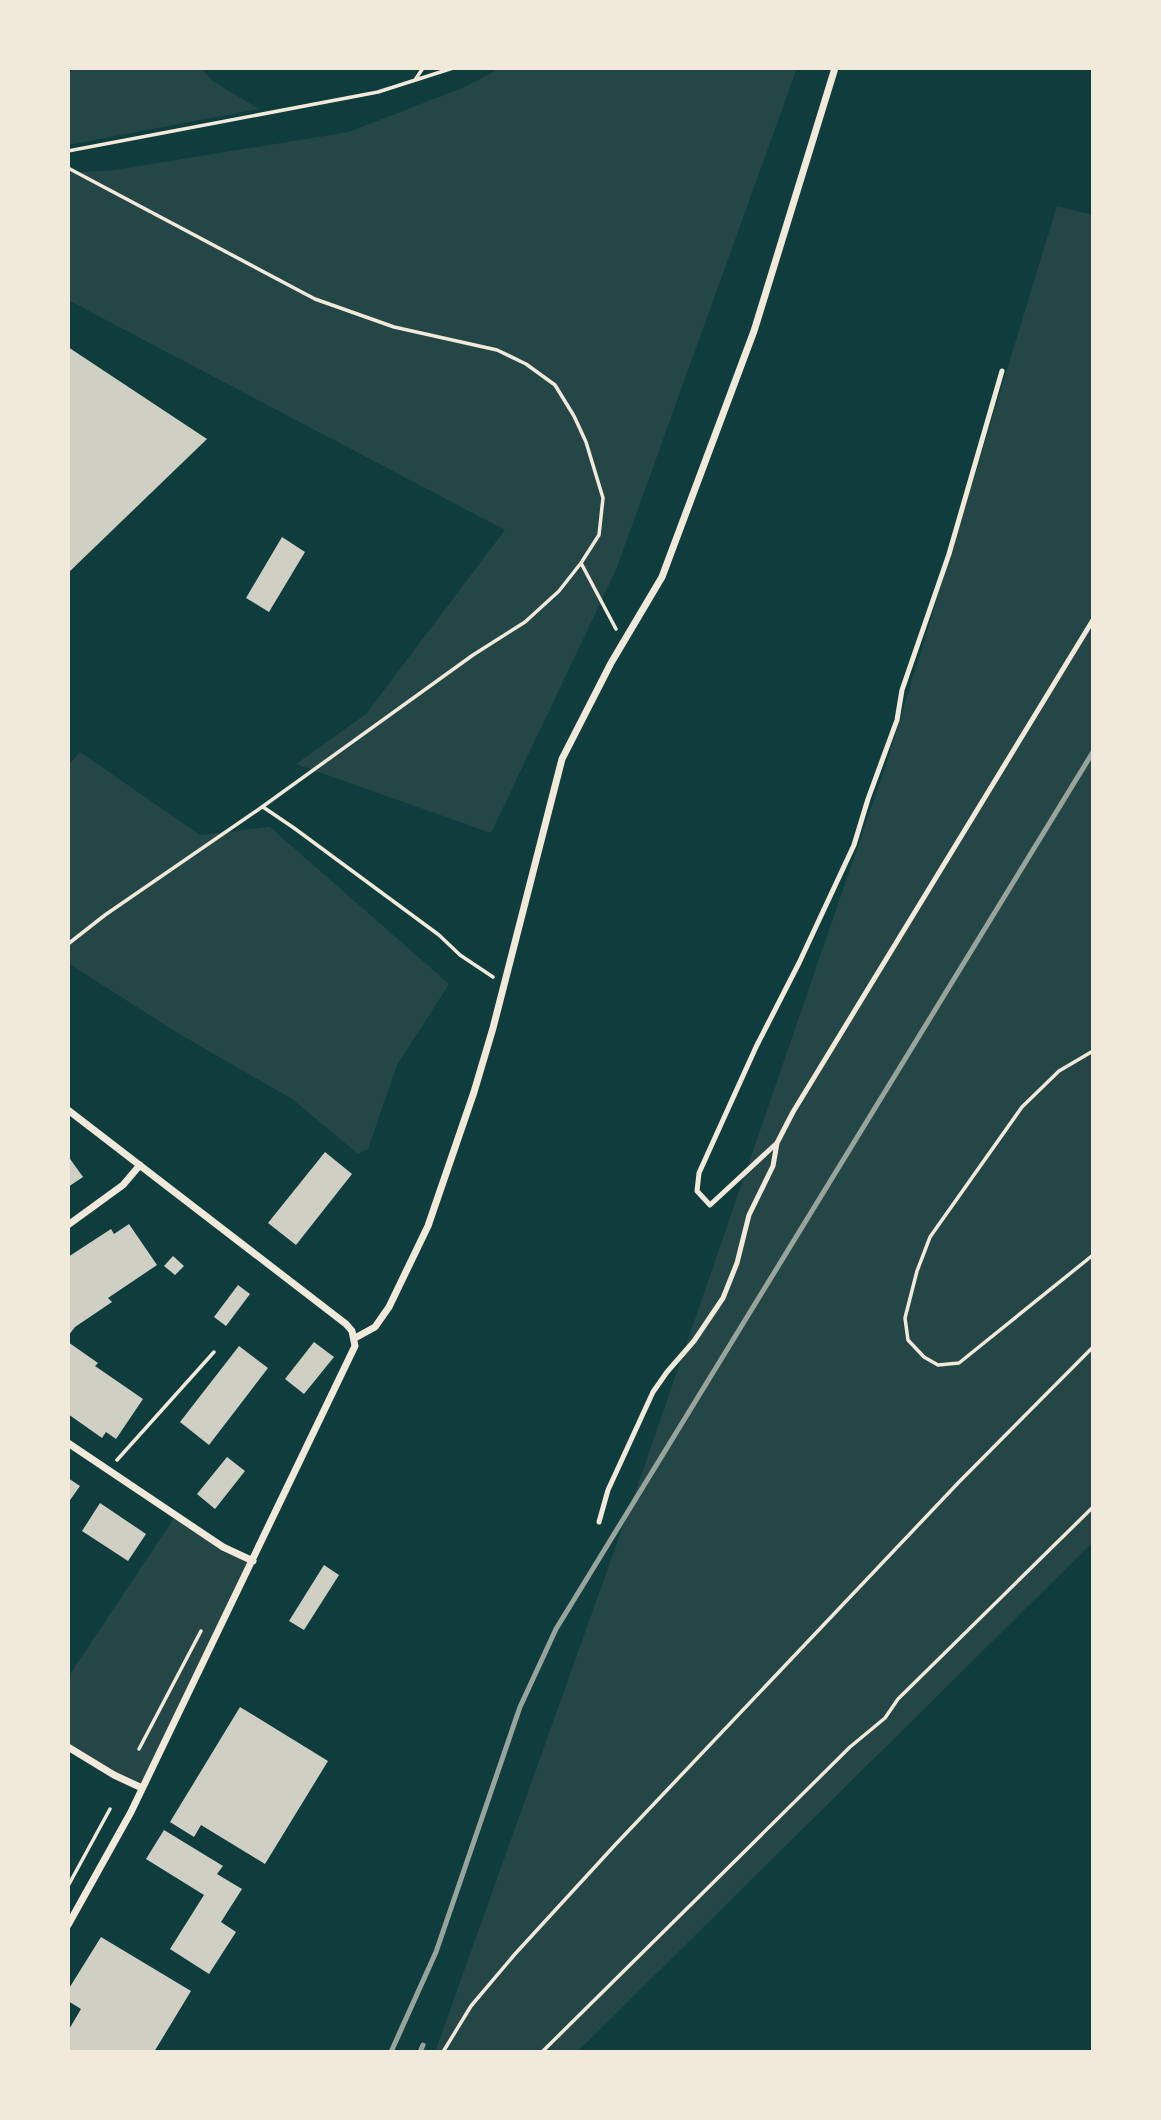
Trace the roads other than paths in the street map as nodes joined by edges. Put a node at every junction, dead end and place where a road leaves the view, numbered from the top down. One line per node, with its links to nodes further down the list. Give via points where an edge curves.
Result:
1 (835, 68): 8 (street, via 754,331 662,578 562,759 474,1093 428,1226 389,1307 375,1327)
2 (1002, 371): 5 (lane, via 949,554 854,845 756,1047 699,1173 697,1191 710,1205)
3 (1093, 620): 5 (lane)
4 (68, 1110): 6 (street)
5 (777, 1143): 10 (lane, via 773,1166 749,1215 723,1298 653,1392 608,1490)
6 (140, 1165): 7 (street, via 123,1185); 8 (street, via 346,1324)
7 (68, 1225)
8 (355, 1338): 11 (street, via 352,1355)
9 (68, 1443): 11 (street, via 223,1547)
10 (599, 1522)
11 (253, 1561): 13 (street)
12 (68, 1747): 13 (street)
13 (142, 1788): 14 (street)
14 (68, 1925)

